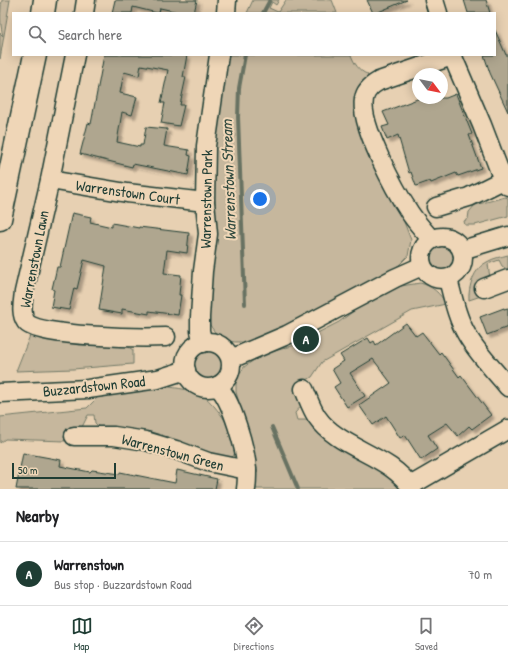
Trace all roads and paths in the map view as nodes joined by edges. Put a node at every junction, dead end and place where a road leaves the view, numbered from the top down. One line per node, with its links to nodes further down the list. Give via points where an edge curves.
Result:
1 (45, 0): 5 (main road)
2 (86, 0): 6 (street)
3 (227, 0): 7 (street)
4 (434, 0): 8 (street)
5 (43, 12)
6 (84, 12)
7 (226, 12)
8 (438, 12)
9 (35, 56): 17 (main road)
10 (75, 56): 13 (street, Warrenstown Lawn)
11 (219, 56): 15 (street, Warrenstown Park, via 206,146)
12 (452, 56): 14 (street); 19 (street, via 379,81 364,98 365,115 379,157 410,213)
13 (50, 180): 15 (street, Warrenstown Court, via 127,193); 25 (street, Warrenstown Lawn, via 24,292 22,310 26,323 39,329 82,335)
14 (505, 183): 16 (street)
15 (205, 202): 26 (street, Warrenstown Park, via 208,234 200,317)
16 (436, 207)
17 (0, 219)
18 (508, 236): 20 (street)
19 (431, 240): 20 (street, via 446,237 452,239); 21 (street, via 421,254)
20 (462, 250): 22 (street, via 463,264 459,271)
21 (422, 266): 22 (street, via 435,278); 27 (street, via 287,335)
22 (448, 279): 30 (street, via 454,306 467,335)
23 (508, 279): 24 (street)
24 (484, 288)
25 (166, 337)
26 (203, 343): 27 (street, via 217,343 228,352); 28 (street, via 191,350)
27 (230, 359): 29 (street, via 230,372)
28 (186, 370): 29 (street, via 194,383 209,388); 32 (street, Buzzardstown Road, via 158,379 88,389)
29 (217, 386): 35 (street, Warrenstown Green, via 227,401 240,435)
30 (508, 387)
31 (304, 389): 36 (street, via 311,408 325,426 388,466)
32 (0, 393)
33 (508, 429): 36 (street)
34 (74, 436): 35 (street, Warrenstown Green, via 114,436 146,441 208,462)
35 (247, 470): 37 (street, Warrenstown Green)
36 (411, 488)
37 (246, 489)

